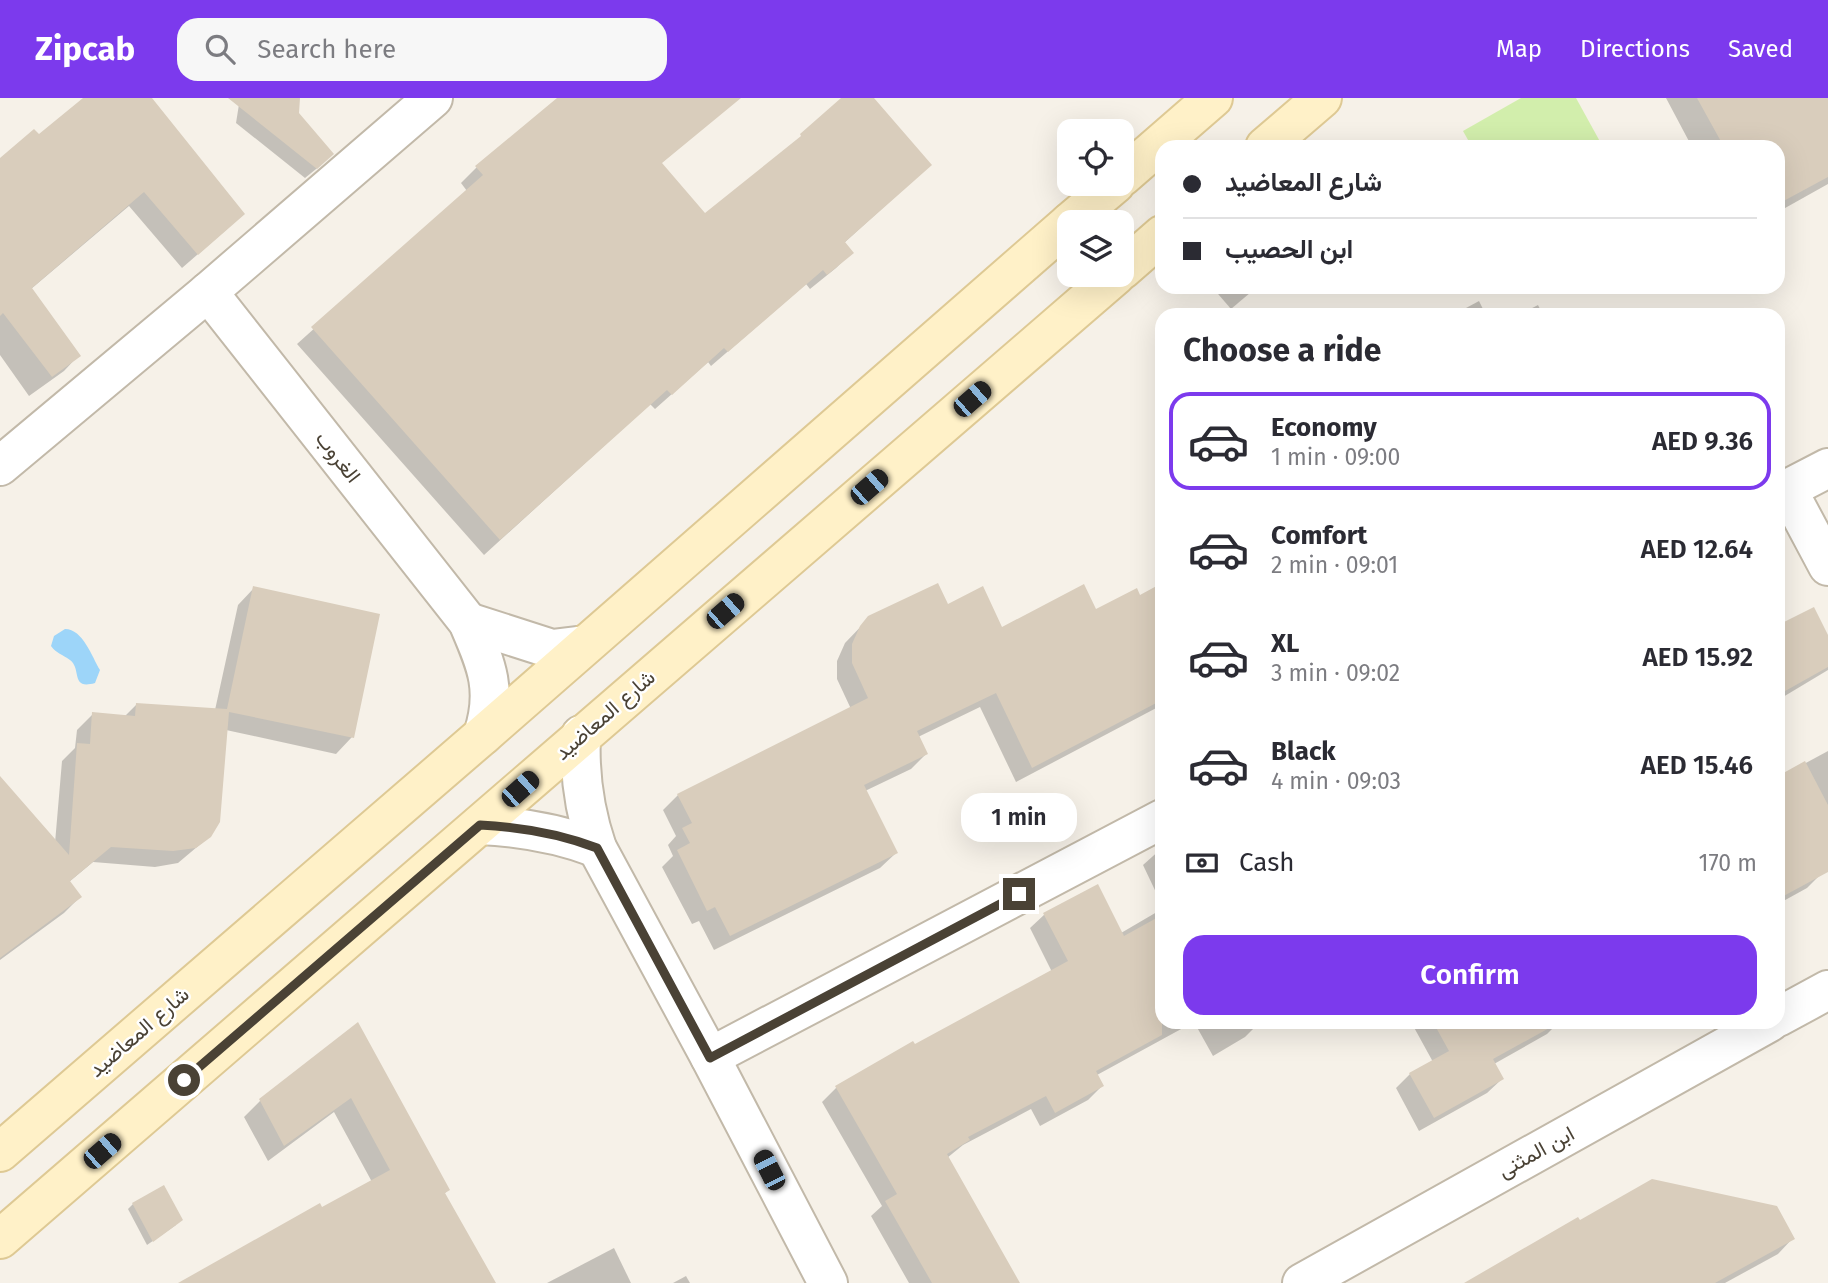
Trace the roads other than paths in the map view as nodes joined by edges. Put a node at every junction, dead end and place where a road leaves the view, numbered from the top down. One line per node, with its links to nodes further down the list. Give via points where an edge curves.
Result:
1 (1213, 98): 4 (street)
2 (1322, 98): 5 (street)
3 (430, 99): 14 (street)
4 (1165, 140)
5 (1273, 140)
6 (1155, 148): 7 (street)
7 (1134, 167)
8 (1101, 196): 9 (street, شارع المعاضيد)
9 (1085, 210)
10 (1057, 234): 21 (street, شارع المعاضيد)
11 (1155, 241): 12 (street)
12 (1134, 260)
13 (1102, 287): 23 (street, شارع المعاضيد)
14 (208, 292): 15 (street); 20 (street, الغروب)
15 (0, 466)
16 (1828, 468): 17 (street)
17 (1785, 491)
18 (1785, 495): 19 (street)
19 (1828, 566)
20 (468, 622): 21 (street, via 551,649); 22 (street, الغروب, via 485,661 492,698)
21 (585, 645): 22 (street, شارع المعاضيد)
22 (484, 735): 31 (street, شارع المعاضيد)
23 (581, 735): 25 (street, شارع المعاضيد); 26 (street, via 581,788)
24 (1155, 823): 30 (street)
25 (480, 825): 26 (street, via 548,832); 32 (street, شارع المعاضيد)
26 (597, 848): 30 (street)
27 (1828, 990): 28 (street)
28 (1785, 1013)
29 (1757, 1029): 34 (street, ابن المثنى)
30 (710, 1058): 33 (street)
31 (0, 1152)
32 (0, 1239)
33 (828, 1283)
34 (1302, 1283)

